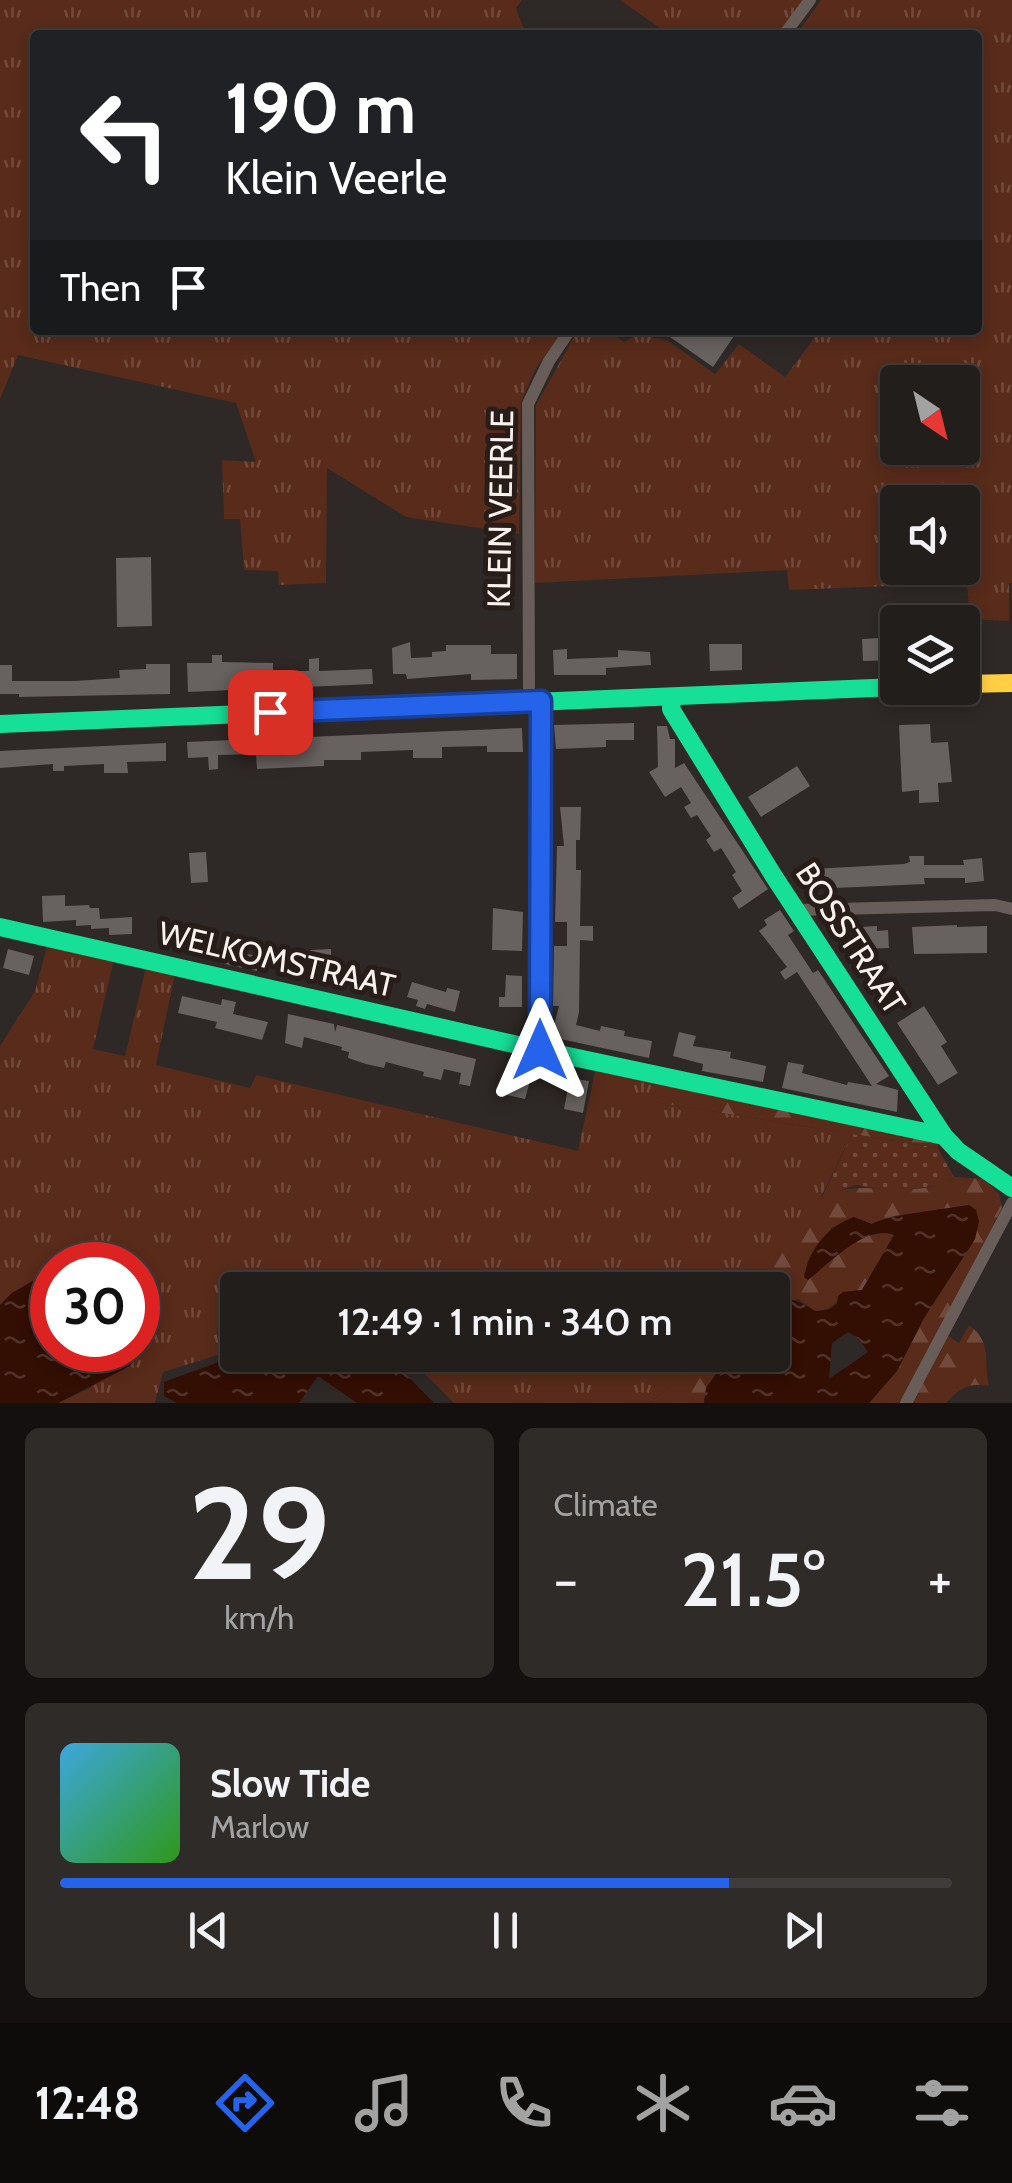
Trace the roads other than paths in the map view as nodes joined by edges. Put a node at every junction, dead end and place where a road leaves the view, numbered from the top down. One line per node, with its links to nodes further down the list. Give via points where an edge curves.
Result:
1 (810, 0): 2 (street)
2 (788, 30)
3 (567, 335): 8 (street, KLEIN VEERLE, via 533,389 526,424)
4 (1012, 683): 5 (street)
5 (980, 684)
6 (880, 687): 7 (street)
7 (672, 697): 8 (street); 10 (street, BOSSTRAAT, via 671,708)
8 (535, 701): 9 (street); 13 (street)
9 (0, 724)
10 (797, 910): 11 (street); 14 (street, BOSSTRAAT)
11 (1012, 910)
12 (0, 927): 13 (street, WELKOMSTRAAT)
13 (540, 1050): 14 (street, WELKOMSTRAAT)
14 (944, 1136): 15 (street, BOSSTRAAT)
15 (1012, 1188)
16 (1012, 1203): 17 (street)
17 (906, 1403)

